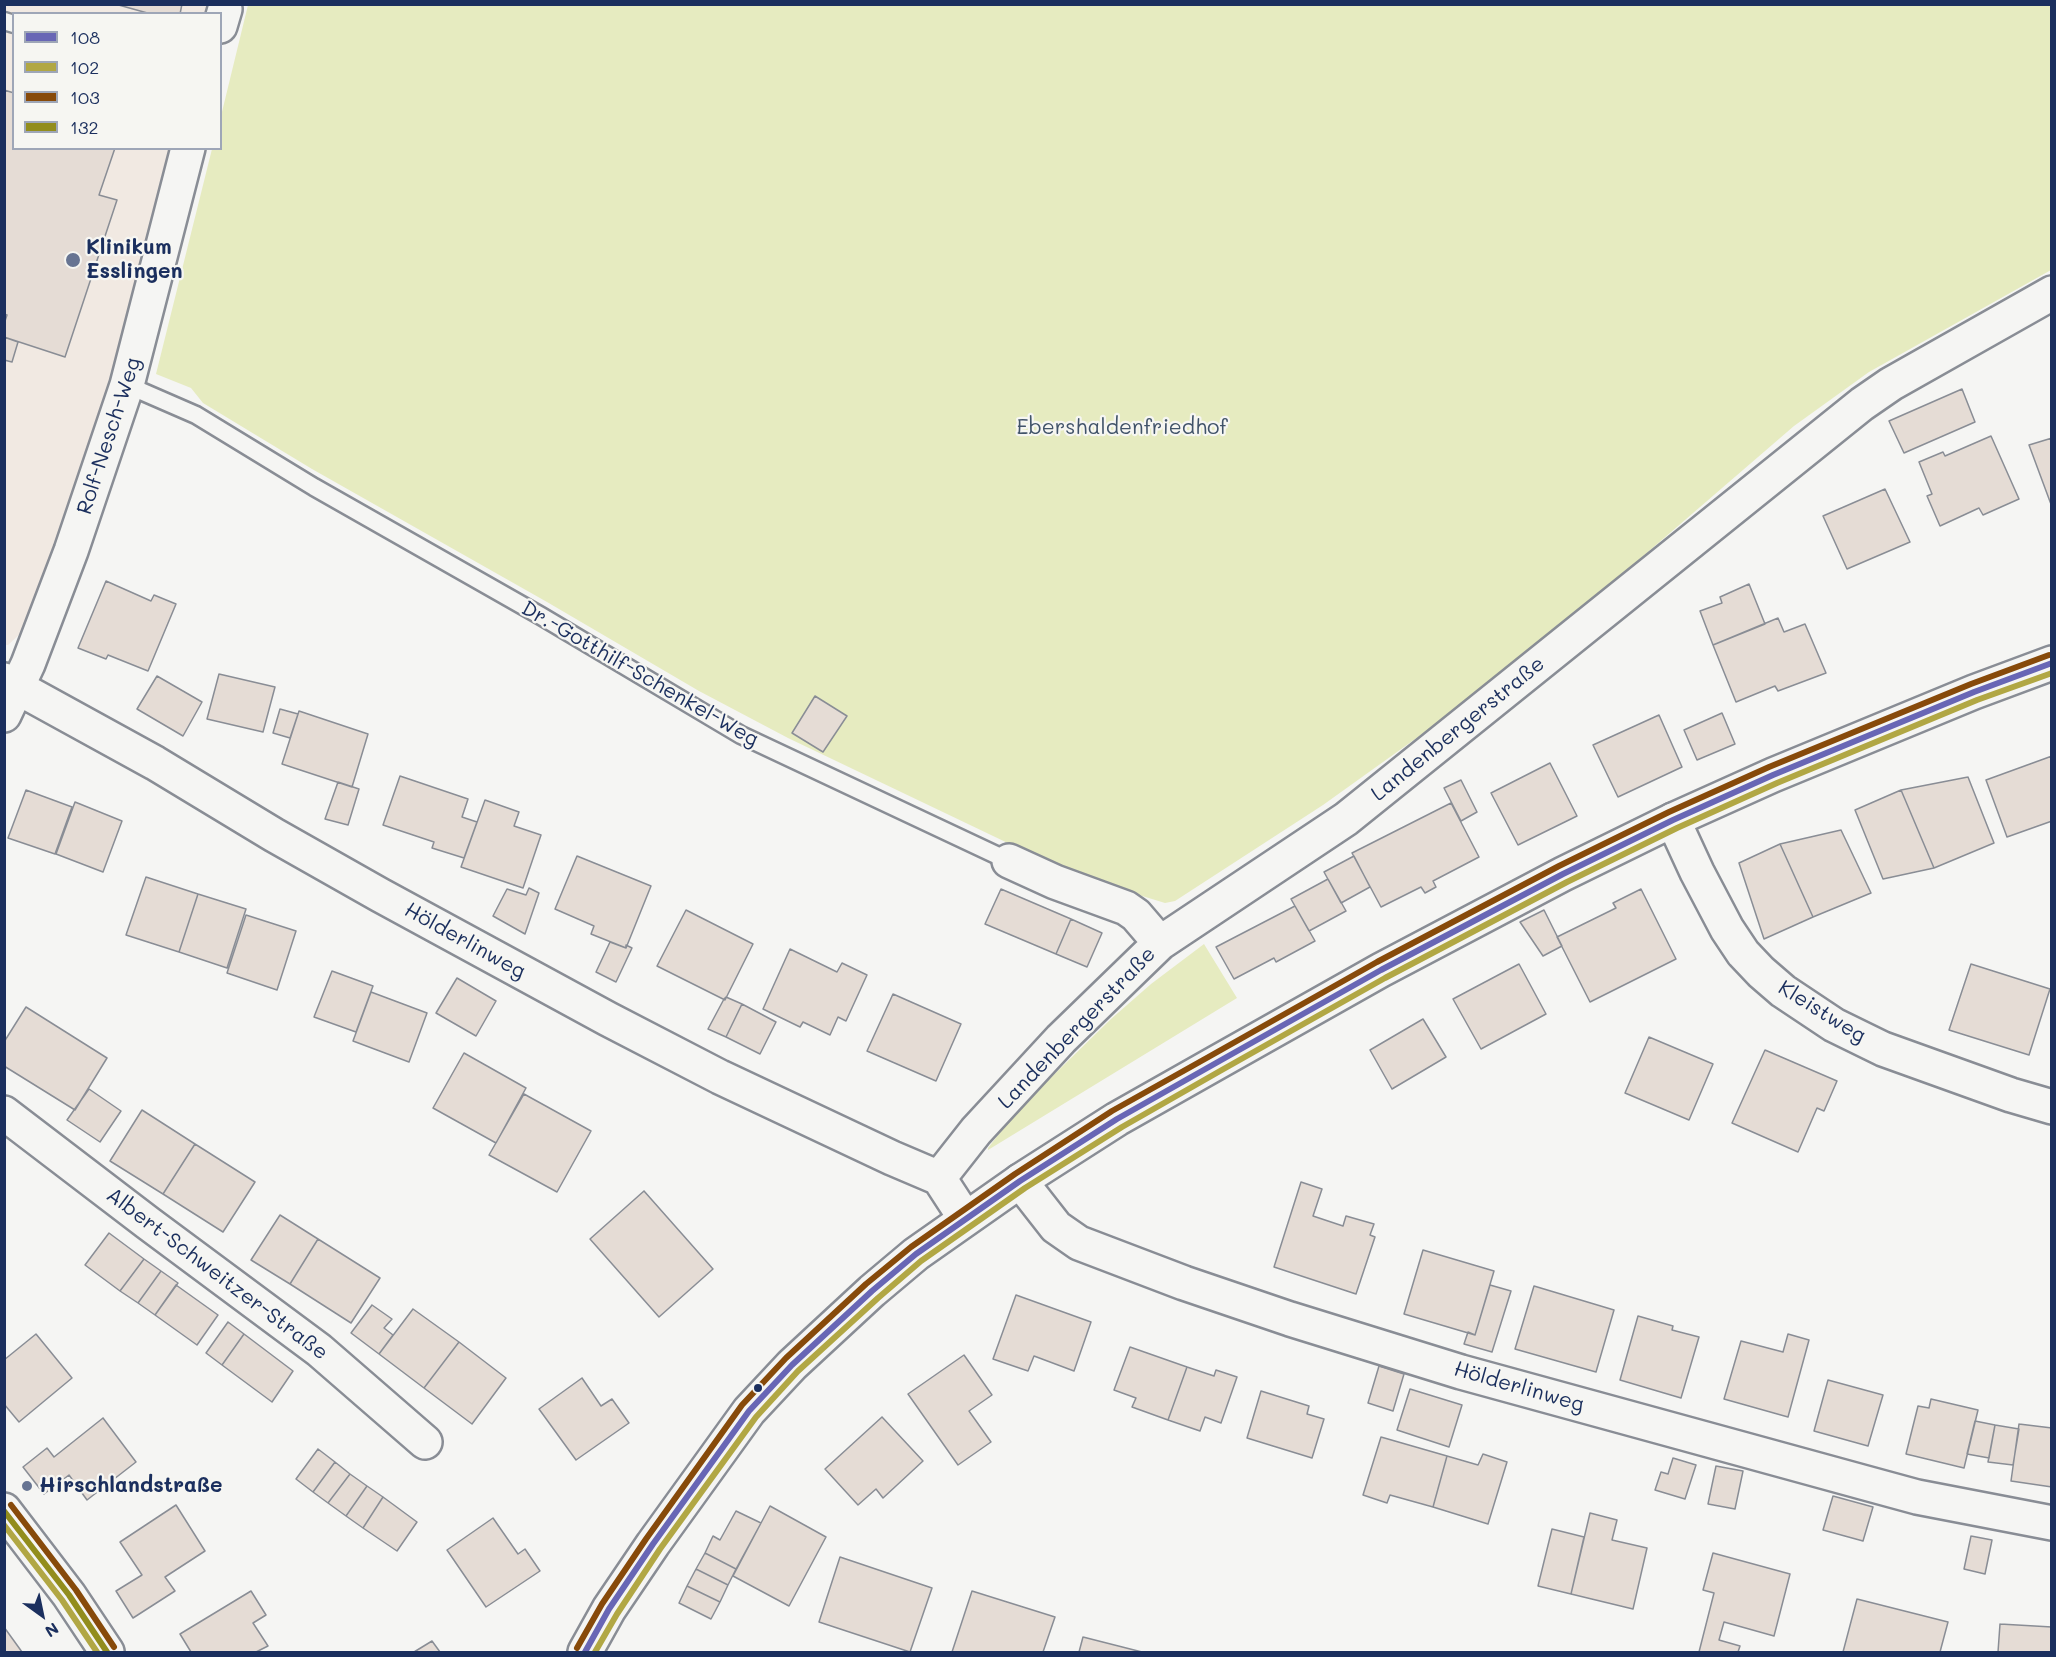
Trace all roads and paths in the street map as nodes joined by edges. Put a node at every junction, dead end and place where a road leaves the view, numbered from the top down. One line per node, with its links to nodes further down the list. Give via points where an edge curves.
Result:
1 (187, 150): 3 (street, Rolf-Nesch-Weg)
2 (2052, 293): 8 (street, Landenbergerstraße, via 1862,404 1346,819)
3 (127, 385): 5 (street, Rolf-Nesch-Weg, via 71,550); 7 (lane, Dr.-Gotthilf-Schenkel-Weg, via 196,415 741,735)
4 (2052, 663): 6 (street, via 1866,736)
5 (9, 694): 11 (street, Hölderlinweg, via 155,764 274,836 608,1019 720,1077)
6 (1673, 820): 9 (street, Kleistweg, via 1726,929 1761,972 1783,991 1834,1025 1883,1049); 12 (street, via 1381,970 1127,1114)
7 (1010, 861): 8 (street, Dr.-Gotthilf-Schenkel-Weg, via 1126,908)
8 (1160, 943): 11 (street, Landenbergerstraße, via 1061,1039 976,1131)
9 (2052, 1107)
10 (4, 1113): 14 (street, Albert-Schweitzer-Straße, via 319,1350)
11 (939, 1178): 13 (street)
12 (1020, 1181): 13 (street); 16 (street, Hölderlinweg, via 1056,1227 1079,1244 1290,1319 1461,1372 1917,1497)
13 (965, 1218): 18 (street, via 872,1291 749,1411 653,1544)
14 (425, 1442)
15 (4, 1510): 17 (street, via 69,1595)
16 (2052, 1523)
17 (107, 1653)
18 (585, 1653)

